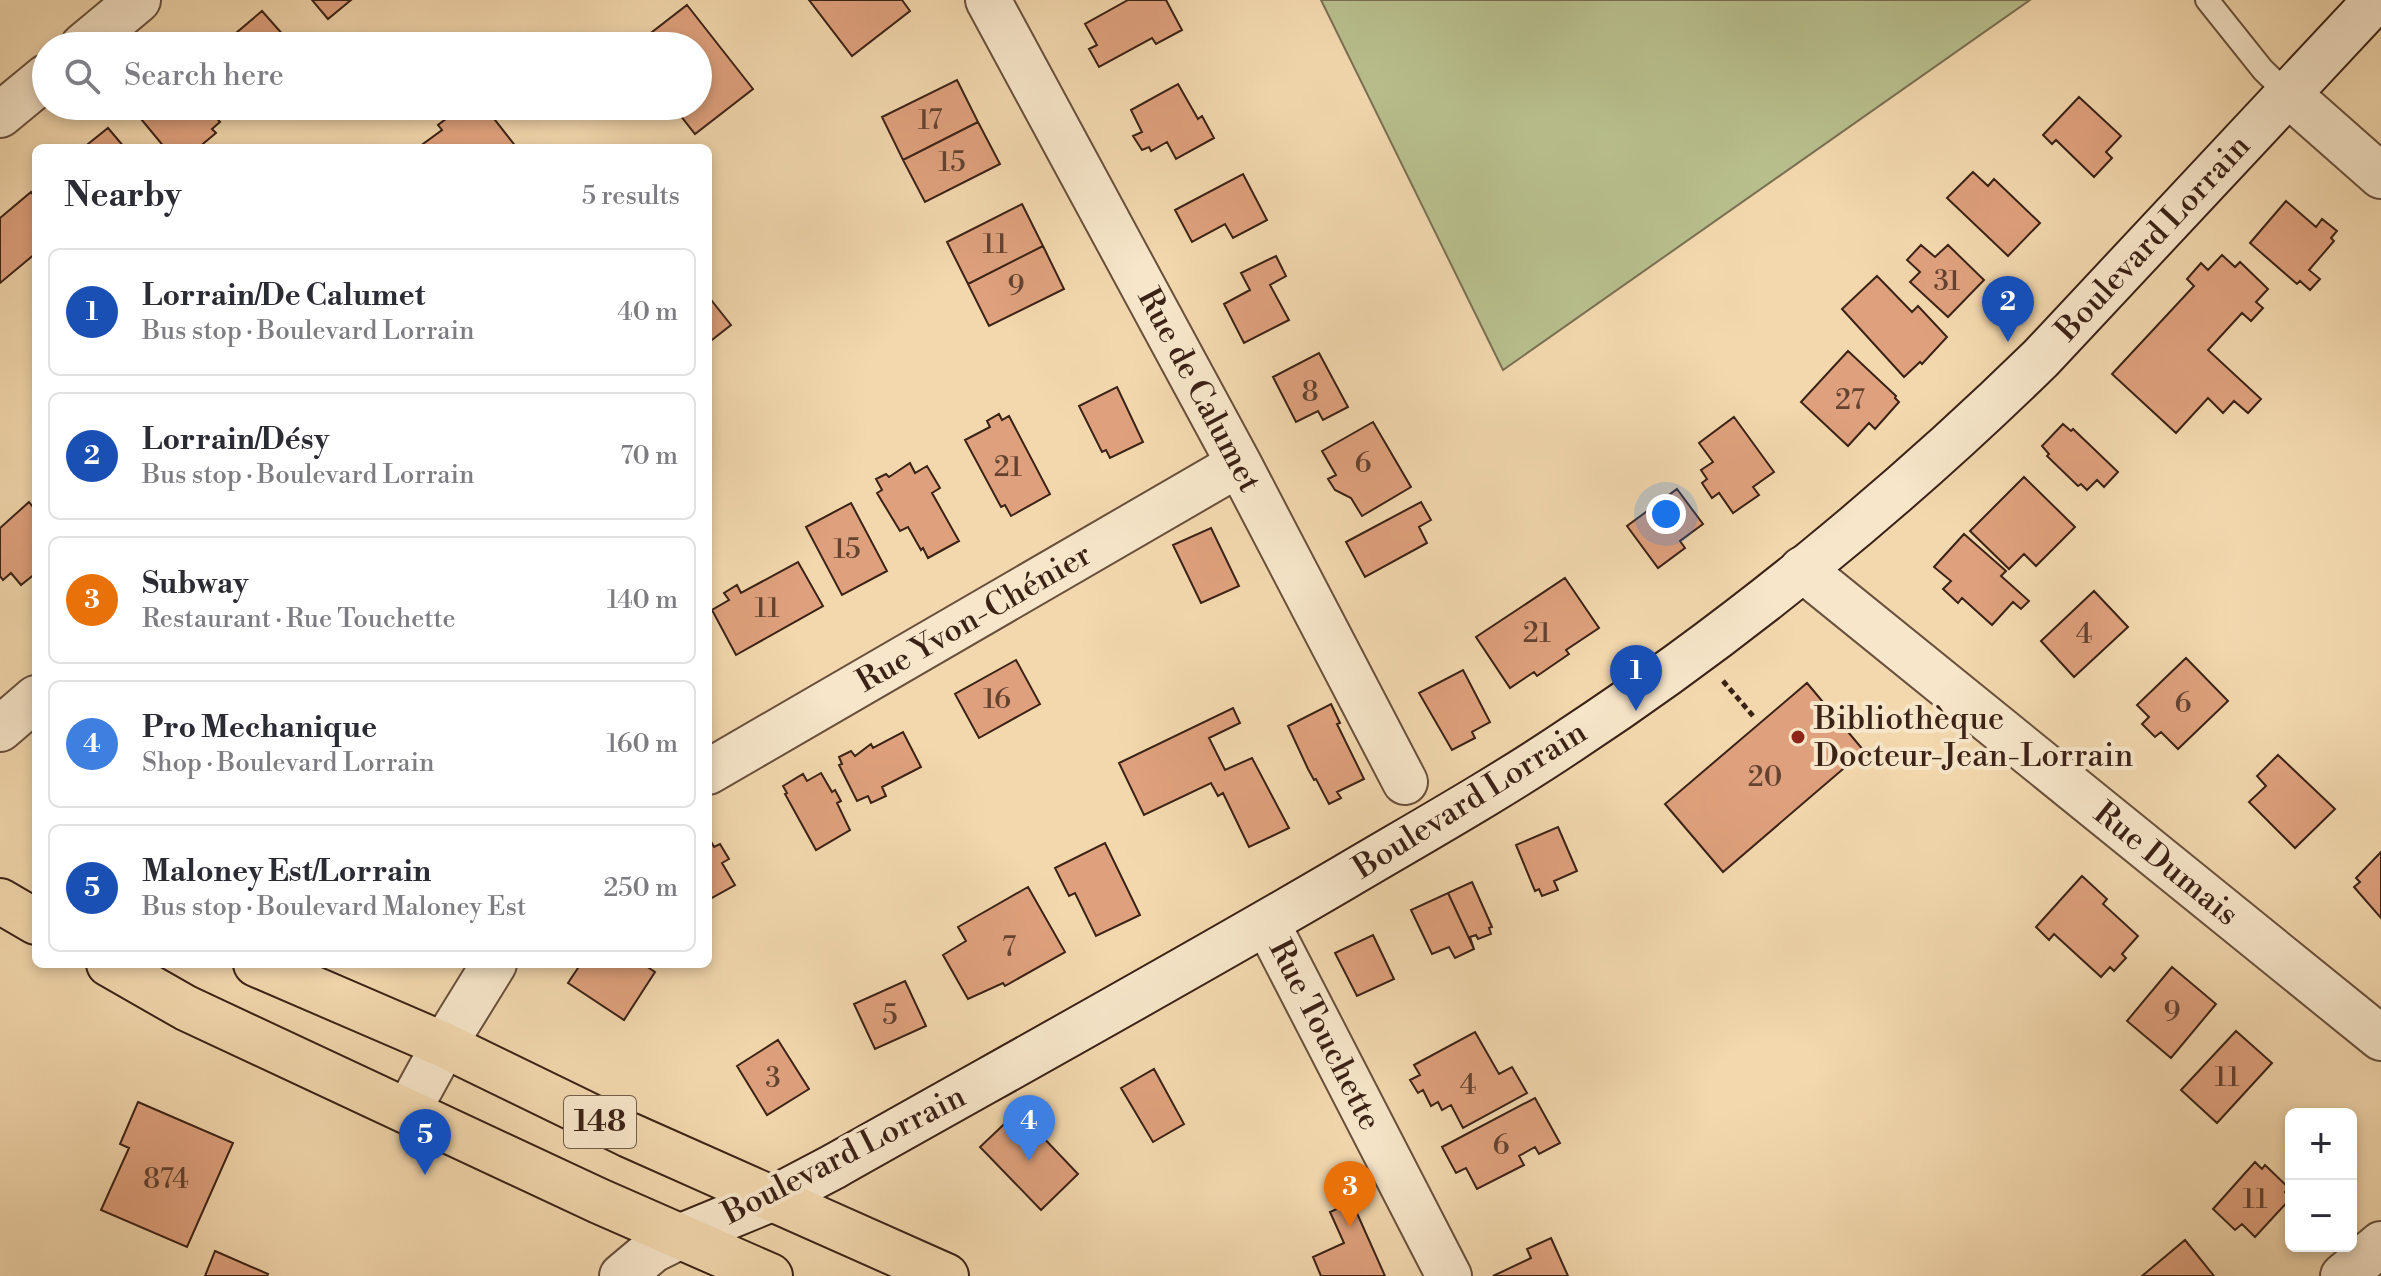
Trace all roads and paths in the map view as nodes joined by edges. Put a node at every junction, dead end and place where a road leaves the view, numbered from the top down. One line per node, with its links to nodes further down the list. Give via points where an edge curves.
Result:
1 (138, 0): 5 (street)
2 (988, 0): 10 (street, Rue de Calumet)
3 (2207, 0): 7 (lane)
4 (2376, 0): 7 (street, Boulevard Lorrain)
5 (100, 32)
6 (32, 89): 8 (street)
7 (2287, 93): 9 (street); 11 (street, Boulevard Lorrain, via 2041,358 1935,459)
8 (0, 115)
9 (2381, 176)
10 (1239, 464): 14 (street, Rue Yvon-Chénier); 15 (street, Rue de Calumet)
11 (1802, 569): 20 (street, Boulevard Lorrain, via 1569,741); 24 (street, Rue Dumais)
12 (32, 701): 13 (street)
13 (0, 729)
14 (712, 770)
15 (1405, 782)
16 (0, 873): 17 (main road)
17 (32, 884)
18 (0, 901): 19 (main road)
19 (32, 920)
20 (1267, 923): 27 (street, Boulevard Lorrain); 33 (street, Rue Touchette)
21 (116, 968): 26 (main road, 148, via 186,1008)
22 (265, 968): 25 (main road, 148)
23 (492, 968): 25 (street)
24 (2381, 1038)
25 (444, 1045): 26 (street); 27 (main road, 148)
26 (408, 1111): 28 (main road, 148)
27 (774, 1198): 28 (street, Boulevard Lorrain); 32 (main road, 148)
28 (679, 1237): 30 (street, Boulevard Lorrain); 31 (main road, 148)
29 (2381, 1244): 34 (street)
30 (622, 1276)
31 (770, 1276)
32 (946, 1276)
33 (1449, 1276)
34 (2343, 1276)

